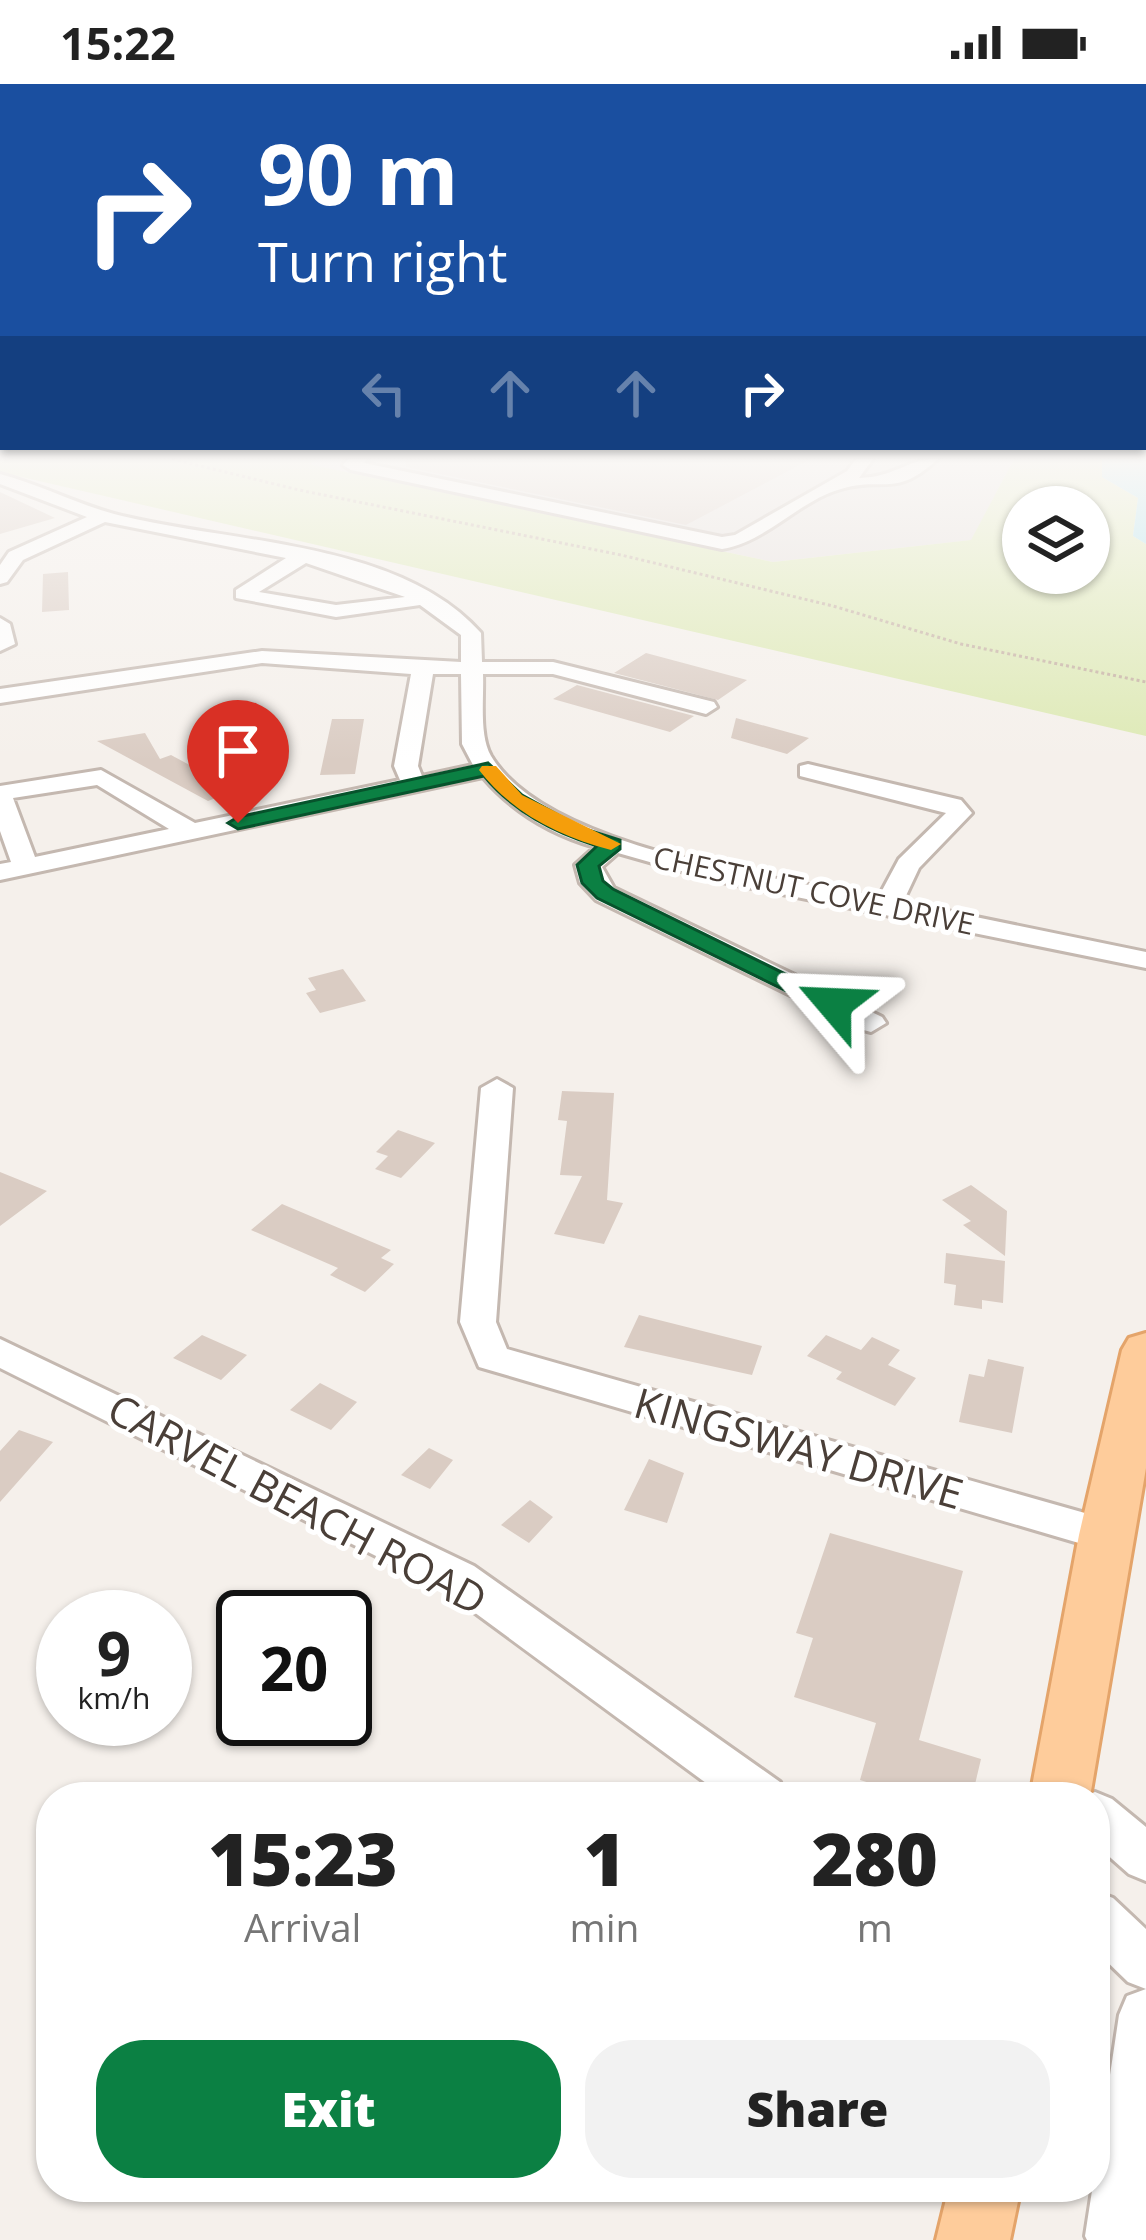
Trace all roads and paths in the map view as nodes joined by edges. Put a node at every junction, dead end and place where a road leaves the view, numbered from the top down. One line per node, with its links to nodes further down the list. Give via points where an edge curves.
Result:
1 (297, 560): 4 (street, via 243,594 329,612 389,609)
2 (307, 560): 4 (street)
3 (640, 560): 9 (path, via 961,644)
4 (429, 596): 8 (street, via 471,633)
5 (0, 624): 6 (street)
6 (0, 645)
7 (423, 668): 8 (street); 10 (street, via 262,657); 14 (street, via 406,766)
8 (474, 668): 11 (street, via 553,668); 12 (street, via 474,744)
9 (1146, 682)
10 (0, 696)
11 (706, 707)
12 (488, 769): 14 (street); 17 (street, CHESTNUT COVE DRIVE, via 514,799)
13 (808, 771): 19 (street, via 960,813 908,865)
14 (413, 782): 16 (street)
15 (0, 794): 16 (street, via 101,777); 18 (street)
16 (194, 833): 18 (street)
17 (613, 844): 19 (street, CHESTNUT COVE DRIVE); 23 (street, via 588,865 605,894)
18 (13, 870)
19 (888, 905): 20 (street, CHESTNUT COVE DRIVE)
20 (1085, 951): 21 (street, CHESTNUT COVE DRIVE); 22 (street, CHESTNUT COVE DRIVE)
21 (1146, 960)
22 (1146, 980)
23 (872, 1023)
24 (497, 1088): 27 (street, KINGSWAY DRIVE, via 478,1322 493,1358)
25 (0, 1352): 28 (street, CARVEL BEACH ROAD, via 459,1578)
26 (1144, 1373): 27 (main road)
27 (1106, 1535): 29 (main road)
28 (742, 1782)
29 (1075, 1782)
30 (1110, 1828): 31 (street)
31 (1146, 1858)
32 (1110, 1929): 33 (street)
33 (1146, 1964)
34 (1146, 2015): 35 (street)
35 (1124, 2136): 38 (street)
36 (982, 2202): 37 (main road)
37 (973, 2240)
38 (1119, 2240)

